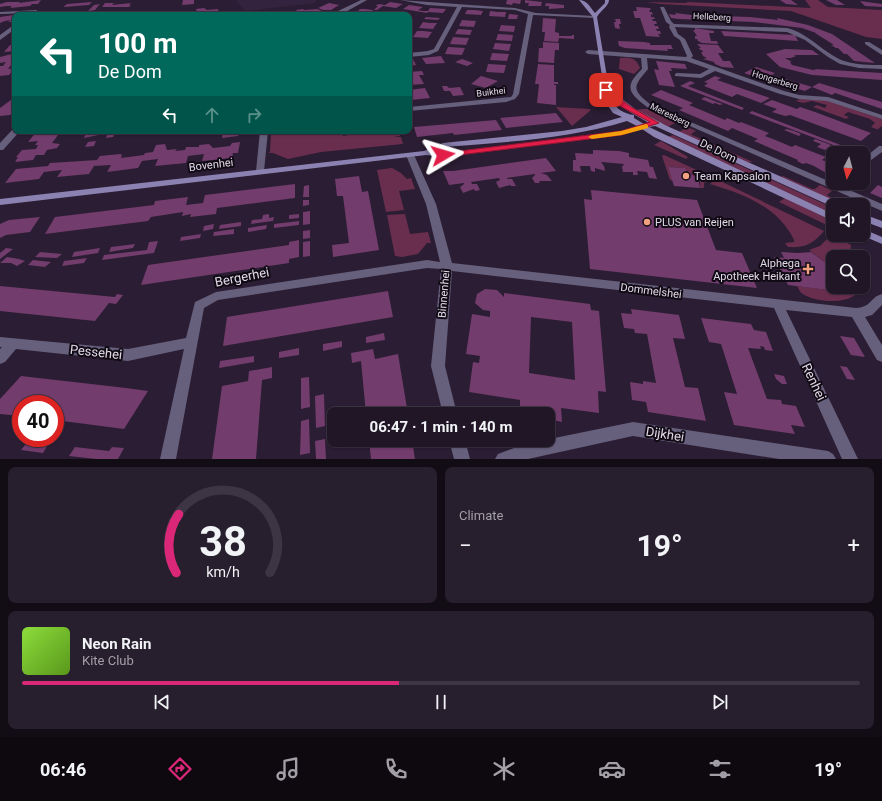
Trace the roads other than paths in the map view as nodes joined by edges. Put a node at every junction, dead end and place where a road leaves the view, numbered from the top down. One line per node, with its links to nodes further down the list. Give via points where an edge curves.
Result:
1 (365, 0): 10 (street)
2 (402, 0): 5 (street)
3 (581, 0): 13 (street, De Dom)
4 (607, 0): 13 (street)
5 (460, 6): 12 (street, via 515,9); 21 (street, via 436,50)
6 (662, 8): 14 (street)
7 (12, 12): 11 (street)
8 (18, 12): 9 (street)
9 (34, 12)
10 (342, 12)
11 (0, 13)
12 (531, 13): 13 (street); 28 (street, Buikhei, via 516,94 513,98)
13 (595, 17): 19 (street, De Dom)
14 (673, 25): 23 (street, via 676,35 682,39 690,56); 24 (street, Helleberg, via 765,28 797,32 844,64)
15 (12, 28): 16 (street)
16 (0, 38)
17 (868, 43): 20 (street)
18 (588, 52): 19 (street)
19 (600, 53): 22 (street); 27 (street, De Dom)
20 (882, 53)
21 (412, 55)
22 (644, 56): 23 (street); 42 (street, Meresberg, via 645,69 633,85 640,99 649,106 690,126)
23 (687, 59): 25 (street, Hongerberg)
24 (882, 66)
25 (714, 69): 26 (street, via 701,76); 30 (street, Hongerberg, via 794,96 828,99)
26 (677, 75)
27 (606, 90): 29 (street, De Dom, via 619,102); 31 (street, De Dom, via 610,103 616,111)
28 (412, 109)
29 (639, 114): 31 (street, Bovenhei); 32 (street, De Dom)
30 (882, 117)
31 (627, 118): 33 (street, De Dom); 38 (street, Bovenhei, via 571,132 443,145)
32 (656, 123): 33 (street, Bovenhei); 44 (street, De Dom)
33 (644, 127): 38 (street, Bovenhei, via 622,133 557,142 443,155); 47 (street, De Dom)
34 (13, 134): 36 (street)
35 (264, 134): 41 (street)
36 (0, 148)
37 (882, 148): 40 (street)
38 (426, 153): 39 (street, Bovenhei)
39 (410, 155): 41 (street, Bovenhei); 52 (street, Binnenhei, via 431,204)
40 (870, 157)
41 (260, 171): 45 (street, Bovenhei)
42 (826, 181)
43 (847, 190): 46 (street, Meresberg)
44 (826, 200)
45 (0, 202)
46 (882, 208)
47 (826, 215)
48 (870, 219): 49 (street)
49 (882, 225)
50 (870, 235): 51 (street)
51 (882, 241)
52 (447, 266): 54 (street, Dommelshei); 57 (street, Bergerhei, via 421,264 216,296 199,305); 61 (street, Binnenhei, via 438,366)
53 (882, 298): 55 (street, via 868,312)
54 (778, 305): 55 (street, Dommelshei); 67 (street, Renhei)
55 (856, 313): 59 (street)
56 (0, 342): 58 (street, Pessehei)
57 (191, 342): 58 (street, Pessehei, via 128,355); 63 (street, Bergerhei)
58 (14, 343): 60 (street)
59 (882, 356)
60 (0, 358)
61 (448, 407)
62 (459, 447): 64 (street)
63 (168, 459)
64 (462, 459)
65 (503, 459): 66 (street, Dijkhei, via 633,429)
66 (828, 459)
67 (850, 459)

